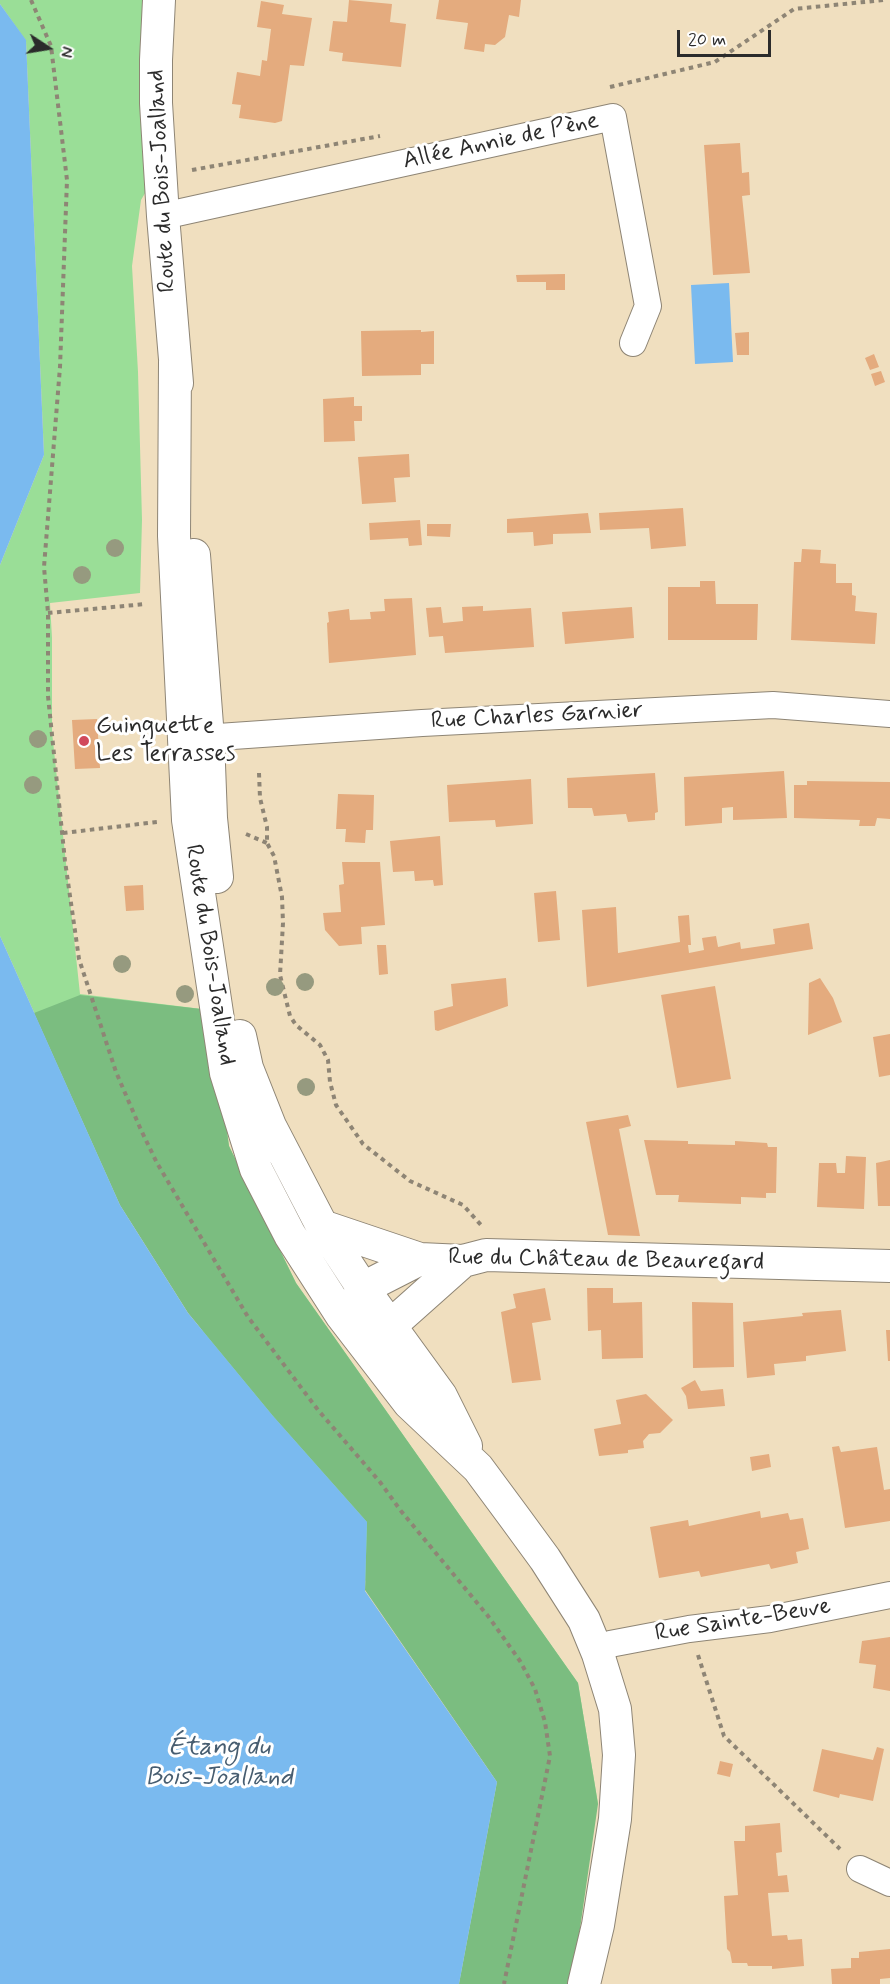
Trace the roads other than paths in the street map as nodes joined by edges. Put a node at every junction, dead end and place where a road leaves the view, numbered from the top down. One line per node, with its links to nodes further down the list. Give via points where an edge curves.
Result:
1 (159, 0): 2 (street, Route du Bois-Joalland, via 156,60)
2 (163, 216): 3 (street, Allée Annie de Pène, via 613,117 648,306); 4 (street, Route du Bois-Joalland)
3 (633, 344)
4 (175, 362): 6 (street, Route du Bois-Joalland, via 199,601); 6 (street, Route du Bois-Joalland, via 178,628 188,664)
5 (890, 714): 6 (street, Rue Charles Garnier, via 773,705)
6 (195, 739): 7 (street, Route du Bois-Joalland, via 211,818 224,950 247,1068 270,1126); 11 (street, Route du Bois-Joalland, via 188,819 226,1073 256,1169 290,1235 324,1260)
7 (322, 1226): 8 (street); 11 (street, Route du Bois-Joalland)
8 (420, 1259): 9 (street, Rue du Château de Beauregard); 11 (street, Rue du Château de Beauregard, via 375,1282)
9 (463, 1261): 10 (street, Rue du Château de Beauregard, via 486,1255); 12 (street)
10 (890, 1266)
11 (353, 1303): 12 (street, via 367,1323); 13 (street, Route du Bois-Joalland, via 409,1403)
12 (390, 1326): 13 (street, Route du Bois-Joalland, via 441,1396)
13 (478, 1468): 15 (street, Route du Bois-Joalland, via 584,1620)
14 (890, 1595): 15 (street, Rue Sainte-Beuve, via 610,1644)
15 (598, 1654): 18 (street, Route du Bois-Joalland, via 615,1709 619,1755 615,1819)
16 (860, 1869): 17 (street)
17 (890, 1883)
18 (584, 1984)

